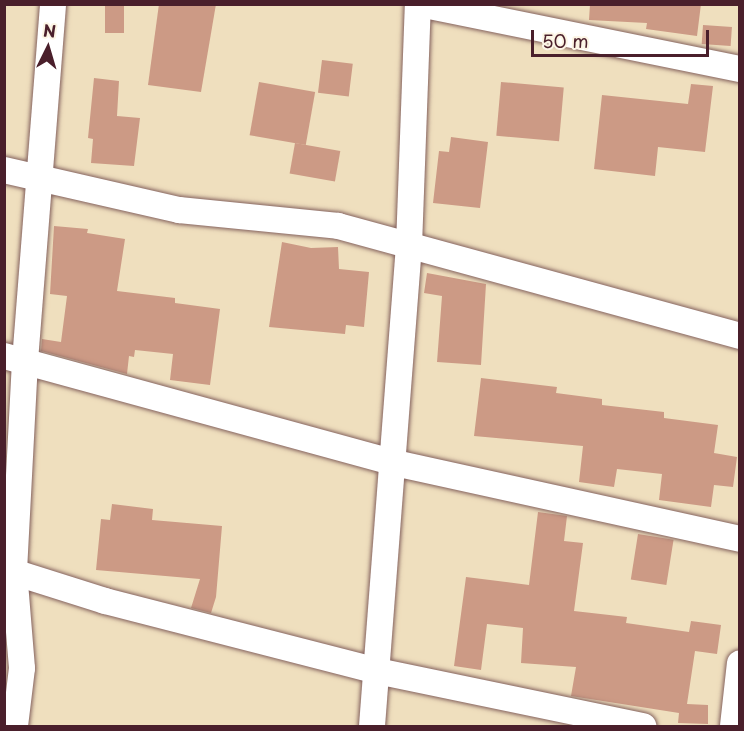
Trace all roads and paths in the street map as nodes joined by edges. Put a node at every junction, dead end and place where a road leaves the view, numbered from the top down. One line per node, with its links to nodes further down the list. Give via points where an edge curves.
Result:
1 (53, 4): 5 (street)
2 (419, 4): 3 (street); 6 (street)
3 (740, 69)
4 (4, 170): 5 (street)
5 (39, 178): 6 (street, via 179,210 339,226); 8 (street)
6 (409, 246): 7 (street); 9 (street)
7 (740, 336)
8 (15, 359): 9 (street); 11 (street)
9 (395, 463): 10 (street); 13 (street)
10 (740, 539)
11 (9, 570): 13 (street, via 105,601); 14 (street, via 22,668)
12 (740, 663): 17 (street)
13 (377, 671): 15 (street); 16 (street)
14 (15, 726)
15 (372, 726)
16 (643, 726)
17 (733, 726)

